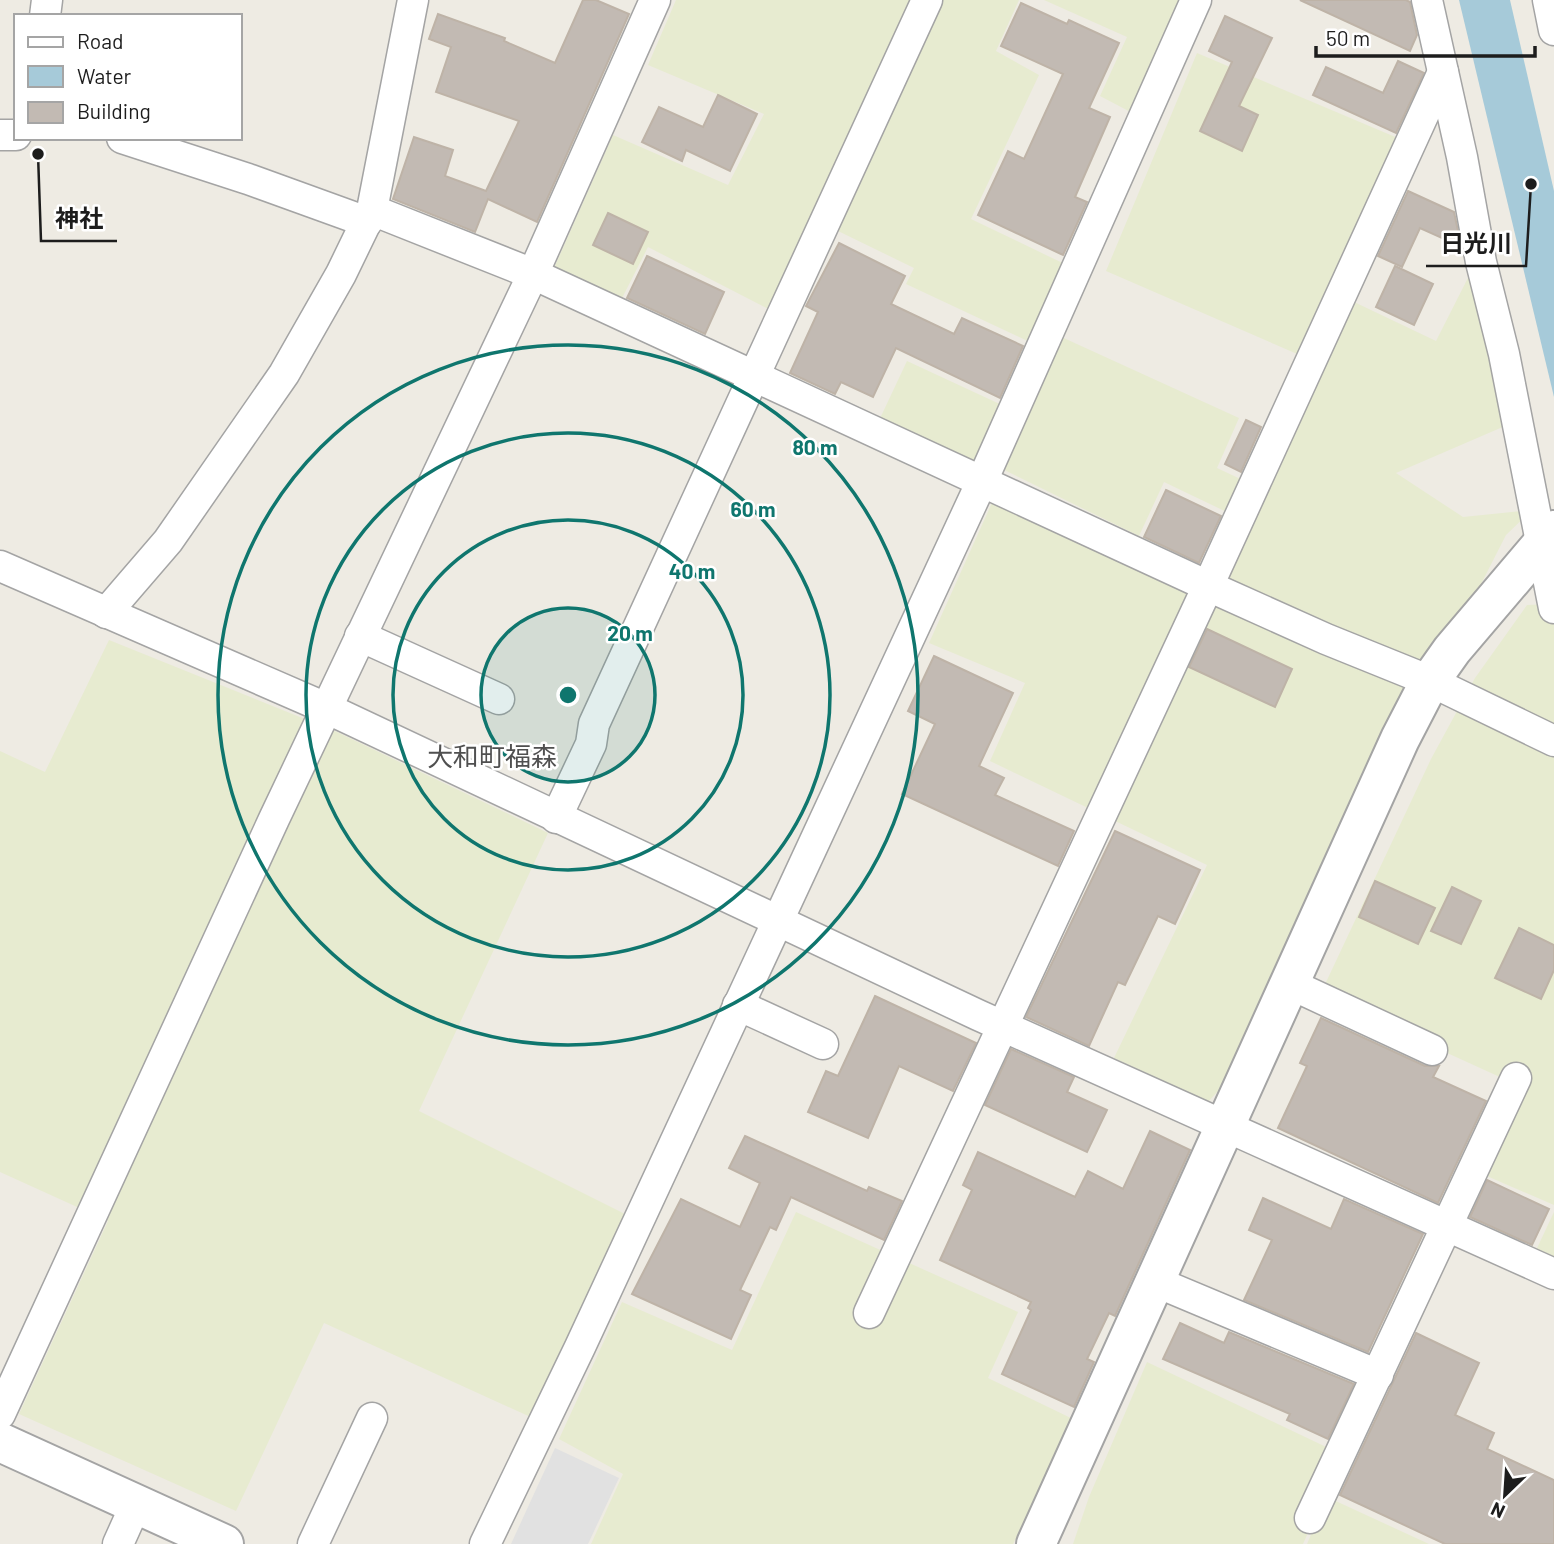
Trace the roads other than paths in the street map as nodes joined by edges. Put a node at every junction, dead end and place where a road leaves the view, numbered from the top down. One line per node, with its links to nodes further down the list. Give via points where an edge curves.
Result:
1 (413, 0): 10 (street)
2 (655, 0): 11 (street)
3 (928, 0): 12 (street)
4 (1196, 0): 13 (street)
5 (1427, 0): 8 (street)
6 (1548, 0): 7 (street)
7 (1554, 30)
8 (1443, 72): 14 (street); 16 (street)
9 (128, 140): 10 (street)
10 (369, 216): 11 (street); 18 (street, via 284,374 168,541)
11 (533, 274): 12 (street); 19 (street)
12 (755, 374): 13 (street); 24 (street, via 594,724 591,744)
13 (983, 479): 16 (street); 25 (street)
14 (1548, 536): 17 (street); 20 (street)
15 (0, 566): 18 (street)
16 (1208, 586): 20 (street); 28 (street)
17 (1554, 608)
18 (106, 613): 22 (street)
19 (360, 636): 21 (street); 22 (street)
20 (1430, 681): 23 (street); 26 (street)
21 (499, 699)
22 (326, 708): 24 (street); 38 (street)
23 (1554, 740)
24 (556, 818): 25 (street)
25 (778, 920): 27 (street); 28 (street)
26 (1288, 983): 30 (street); 32 (street)
27 (738, 1005): 29 (street); 46 (street)
28 (1002, 1025): 32 (street); 36 (street)
29 (823, 1044)
30 (1432, 1050)
31 (1516, 1078): 33 (street)
32 (1224, 1124): 33 (street); 35 (street)
33 (1449, 1225): 34 (street); 37 (street)
34 (1554, 1274)
35 (1154, 1281): 37 (street); 47 (street)
36 (869, 1312)
37 (1378, 1375): 42 (street)
38 (0, 1415)
39 (372, 1418): 45 (street)
40 (0, 1442): 41 (street)
41 (136, 1504): 43 (street); 44 (street)
42 (1310, 1518)
43 (118, 1544)
44 (223, 1544)
45 (313, 1544)
46 (485, 1544)
47 (1036, 1544)

